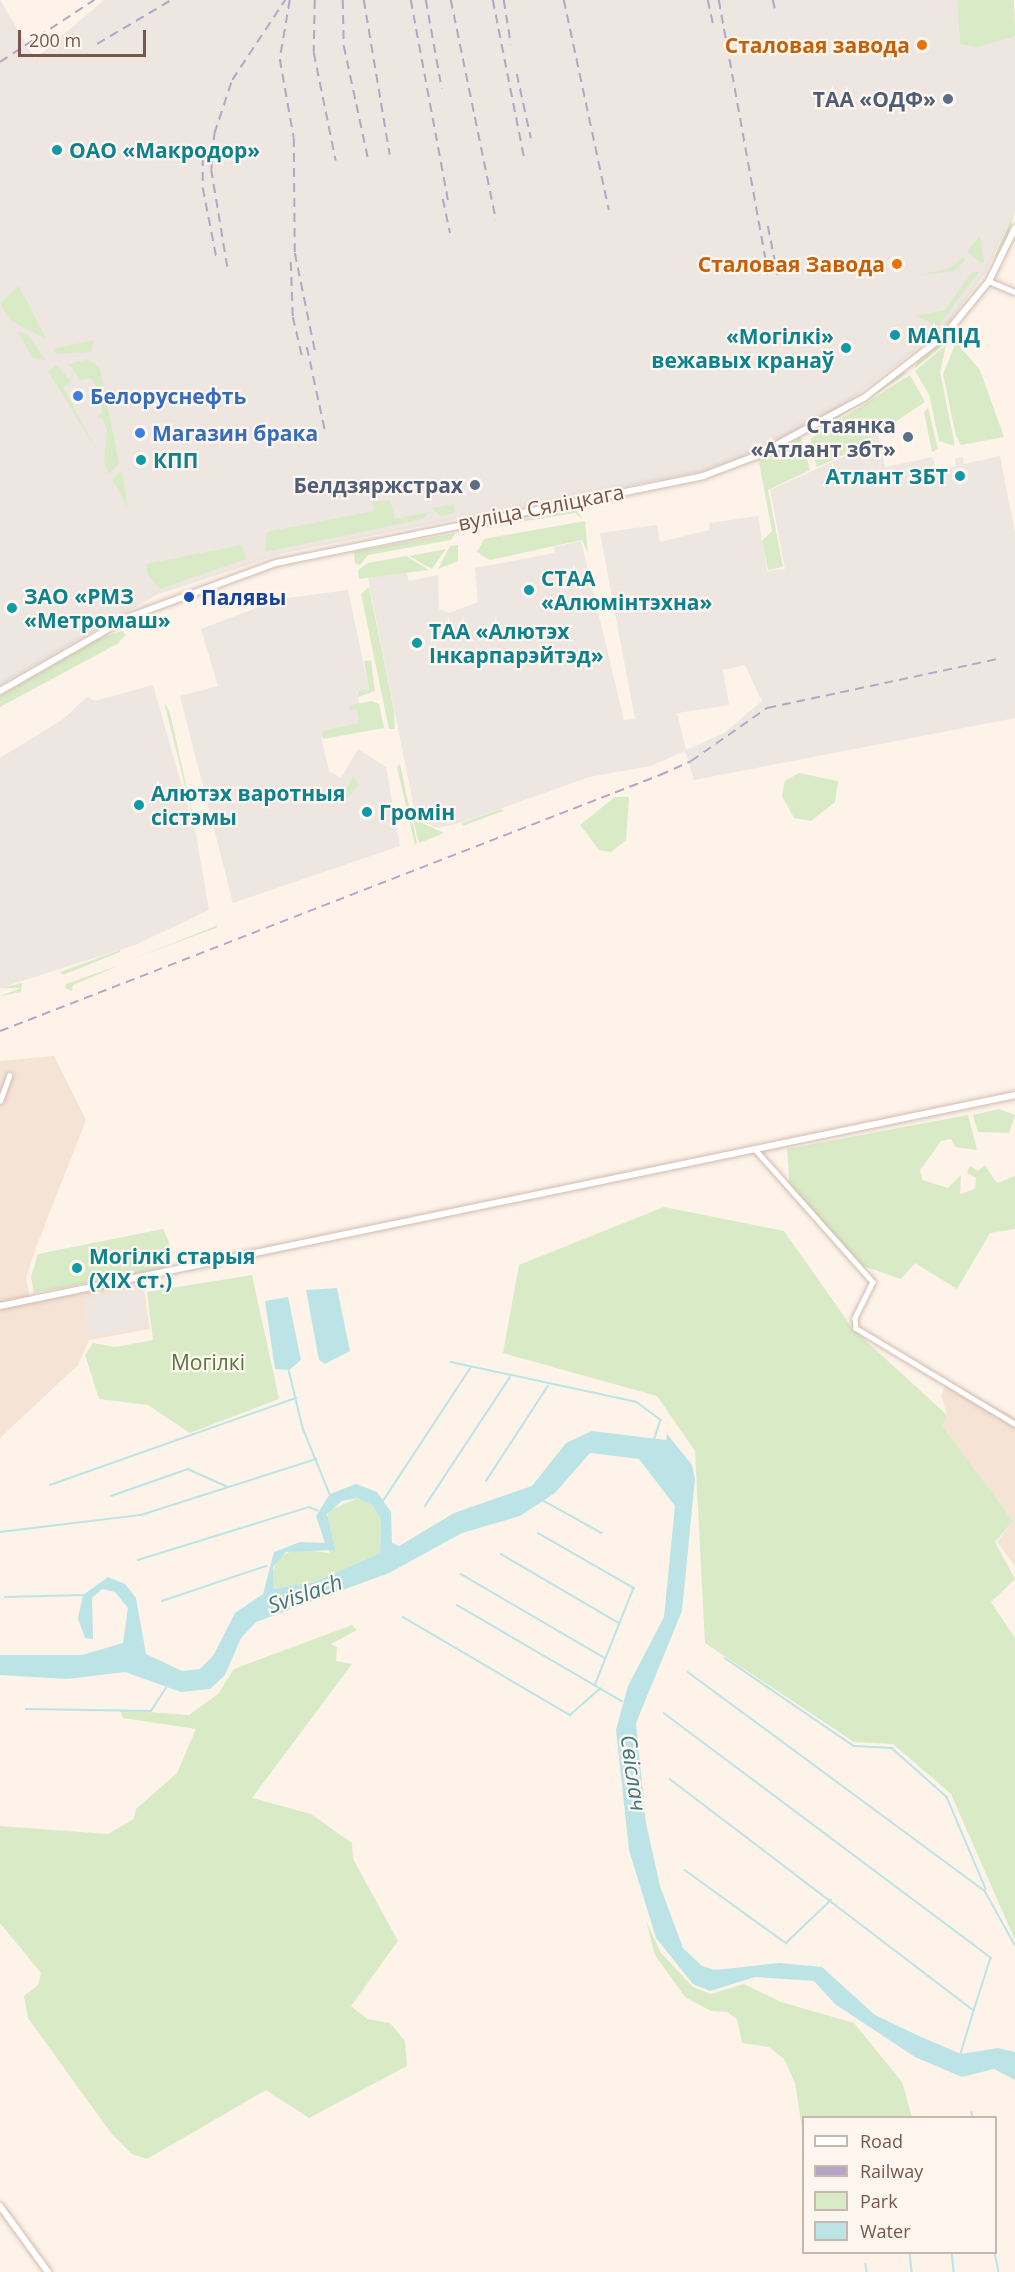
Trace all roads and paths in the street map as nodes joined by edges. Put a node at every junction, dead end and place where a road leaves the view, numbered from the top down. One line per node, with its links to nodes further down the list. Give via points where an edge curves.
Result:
1 (1015, 228): 2 (main road, вуліца Сяліцкага)
2 (989, 281): 3 (street); 4 (main road, вуліца Сяліцкага, via 950,331 892,378 824,423 732,467 276,563 113,624)
3 (1015, 292)
4 (0, 691)
5 (9, 1076): 7 (street)
6 (1015, 1095): 8 (main road)
7 (0, 1101)
8 (754, 1148): 9 (main road); 10 (street, via 873,1282 855,1318 856,1329)
9 (0, 1306)
10 (1015, 1424)
11 (0, 2206): 12 (main road)
12 (48, 2272)

